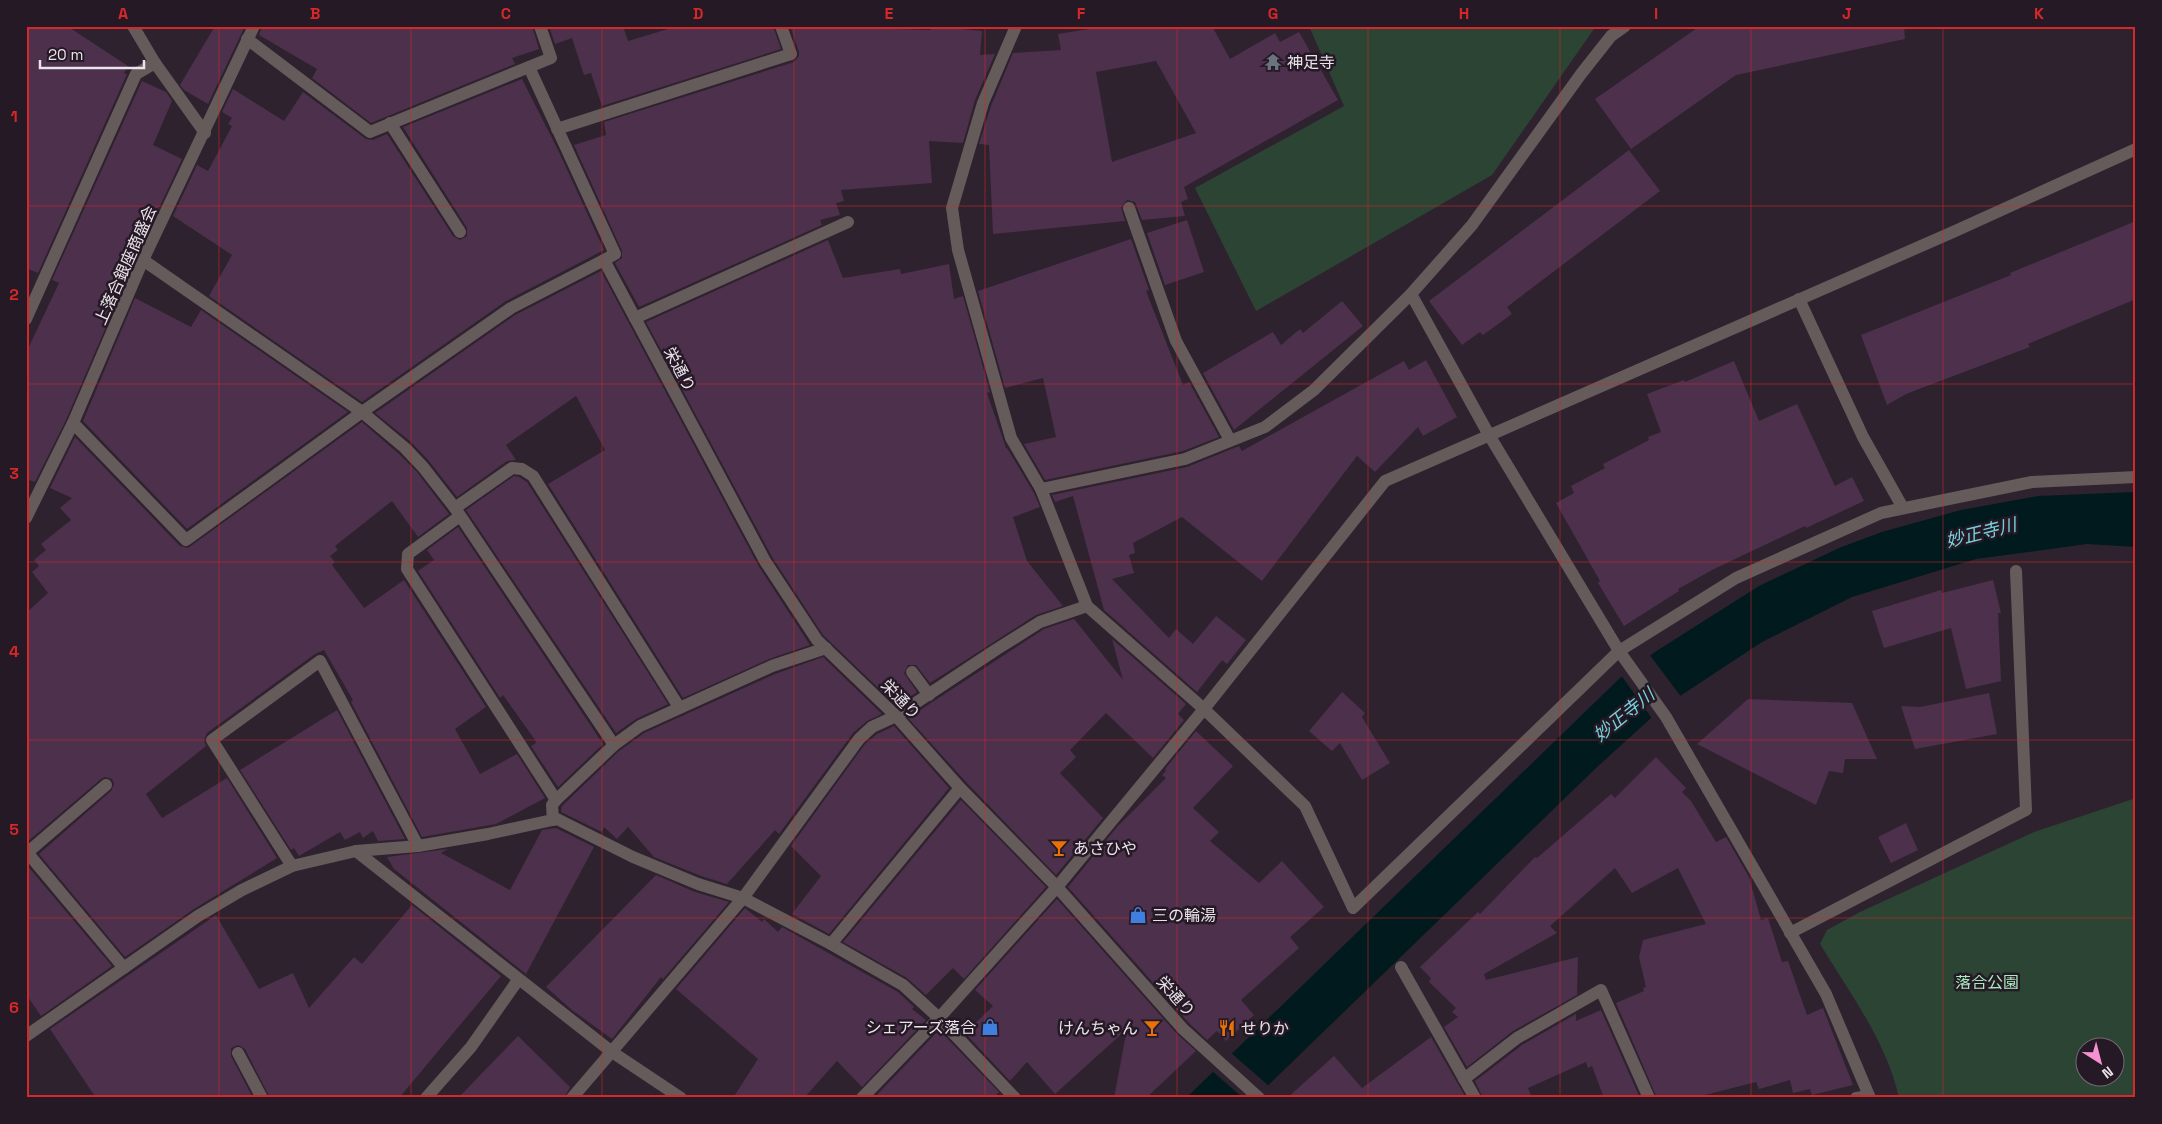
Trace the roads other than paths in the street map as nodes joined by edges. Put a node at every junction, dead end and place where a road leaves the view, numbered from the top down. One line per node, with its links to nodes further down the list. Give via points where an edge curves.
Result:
1 (133, 26): 8 (street)
2 (254, 26): 7 (street, 上落合銀座商盛会)
3 (540, 26): 9 (street, via 551,58)
4 (781, 26): 11 (street, via 791,54)
5 (1016, 26): 28 (street, via 983,103 952,208 958,250 1010,438)
6 (1625, 26): 19 (street, via 1611,36 1472,225)
7 (247, 39): 10 (street, via 370,132); 12 (street, 上落合銀座商盛会)
8 (155, 63): 12 (street); 22 (street, via 136,74)
9 (530, 67): 10 (street); 11 (street)
10 (390, 123): 16 (street)
11 (557, 129): 18 (street, via 616,254)
12 (205, 134): 17 (street, 上落合銀座商盛会)
13 (2136, 149): 20 (street)
14 (1129, 208): 26 (street, via 1176,341)
15 (848, 222): 21 (street)
16 (460, 232)
17 (143, 260): 23 (street); 24 (street, 上落合銀座商盛会)
18 (604, 260): 21 (street, 栄通り); 23 (street, via 510,308)
19 (1411, 294): 25 (street); 26 (street, via 1314,390 1265,427)
20 (1799, 299): 25 (street); 29 (street, via 1863,437)
21 (635, 318): 34 (street, 栄通り, via 765,561 817,640)
22 (26, 319)
23 (362, 412): 24 (street, via 186,540); 31 (street, via 405,448)
24 (74, 423): 30 (street, 上落合銀座商盛会)
25 (1489, 435): 35 (street); 39 (street, via 1384,481)
26 (1230, 440): 28 (street, via 1184,459)
27 (2136, 477): 29 (street, via 2032,482)
28 (1041, 489): 33 (street)
29 (1903, 508): 35 (street, via 1881,513 1736,578)
30 (28, 511)
31 (458, 512): 38 (street, via 512,468 522,469 533,476); 41 (street); 44 (street, via 408,554 407,569)
32 (2016, 570): 52 (street, via 2026,810)
33 (1087, 606): 37 (street, via 1040,622); 39 (street)
34 (826, 648): 38 (street, via 772,666); 40 (street, 栄通り)
35 (1619, 651): 39 (street, via 1353,908 1305,806); 52 (street, via 1662,711)
36 (912, 672): 37 (street)
37 (930, 695): 40 (street)
38 (679, 707): 41 (street, via 640,726)
39 (1204, 709): 50 (street)
40 (896, 716): 43 (street, 栄通り); 51 (street, via 872,726 859,739)
41 (614, 745): 44 (street)
42 (106, 785): 47 (street)
43 (960, 788): 50 (street, 栄通り); 53 (street)
44 (556, 800): 45 (street, via 552,805)
45 (553, 820): 46 (street); 51 (street, via 558,819 633,857 698,884)
46 (418, 846): 48 (street); 49 (street, via 320,661 212,740)
47 (27, 851): 55 (street)
48 (356, 851): 49 (street); 56 (street)
49 (292, 866): 55 (street, via 198,916)
50 (1057, 887): 57 (street); 62 (street, 栄通り, via 1184,1029)
51 (743, 898): 53 (street); 59 (street)
52 (1790, 933): 63 (street, via 1826,994)
53 (831, 944): 57 (street, via 903,985)
54 (1401, 967): 61 (street)
55 (124, 968): 58 (street)
56 (518, 980): 59 (street); 65 (street, via 471,1047)
57 (939, 1018): 68 (street); 69 (street)
58 (26, 1036)
59 (612, 1052): 66 (street); 67 (street)
60 (238, 1053): 64 (street)
61 (1464, 1079): 70 (street); 71 (street, via 1517,1038 1601,990)
62 (1258, 1097)
63 (1870, 1097): 72 (street)
64 (262, 1098)
65 (426, 1098)
66 (572, 1098)
67 (682, 1098)
68 (862, 1098)
69 (1016, 1098)
70 (1476, 1098)
71 (1649, 1098)
72 (1856, 1098)

